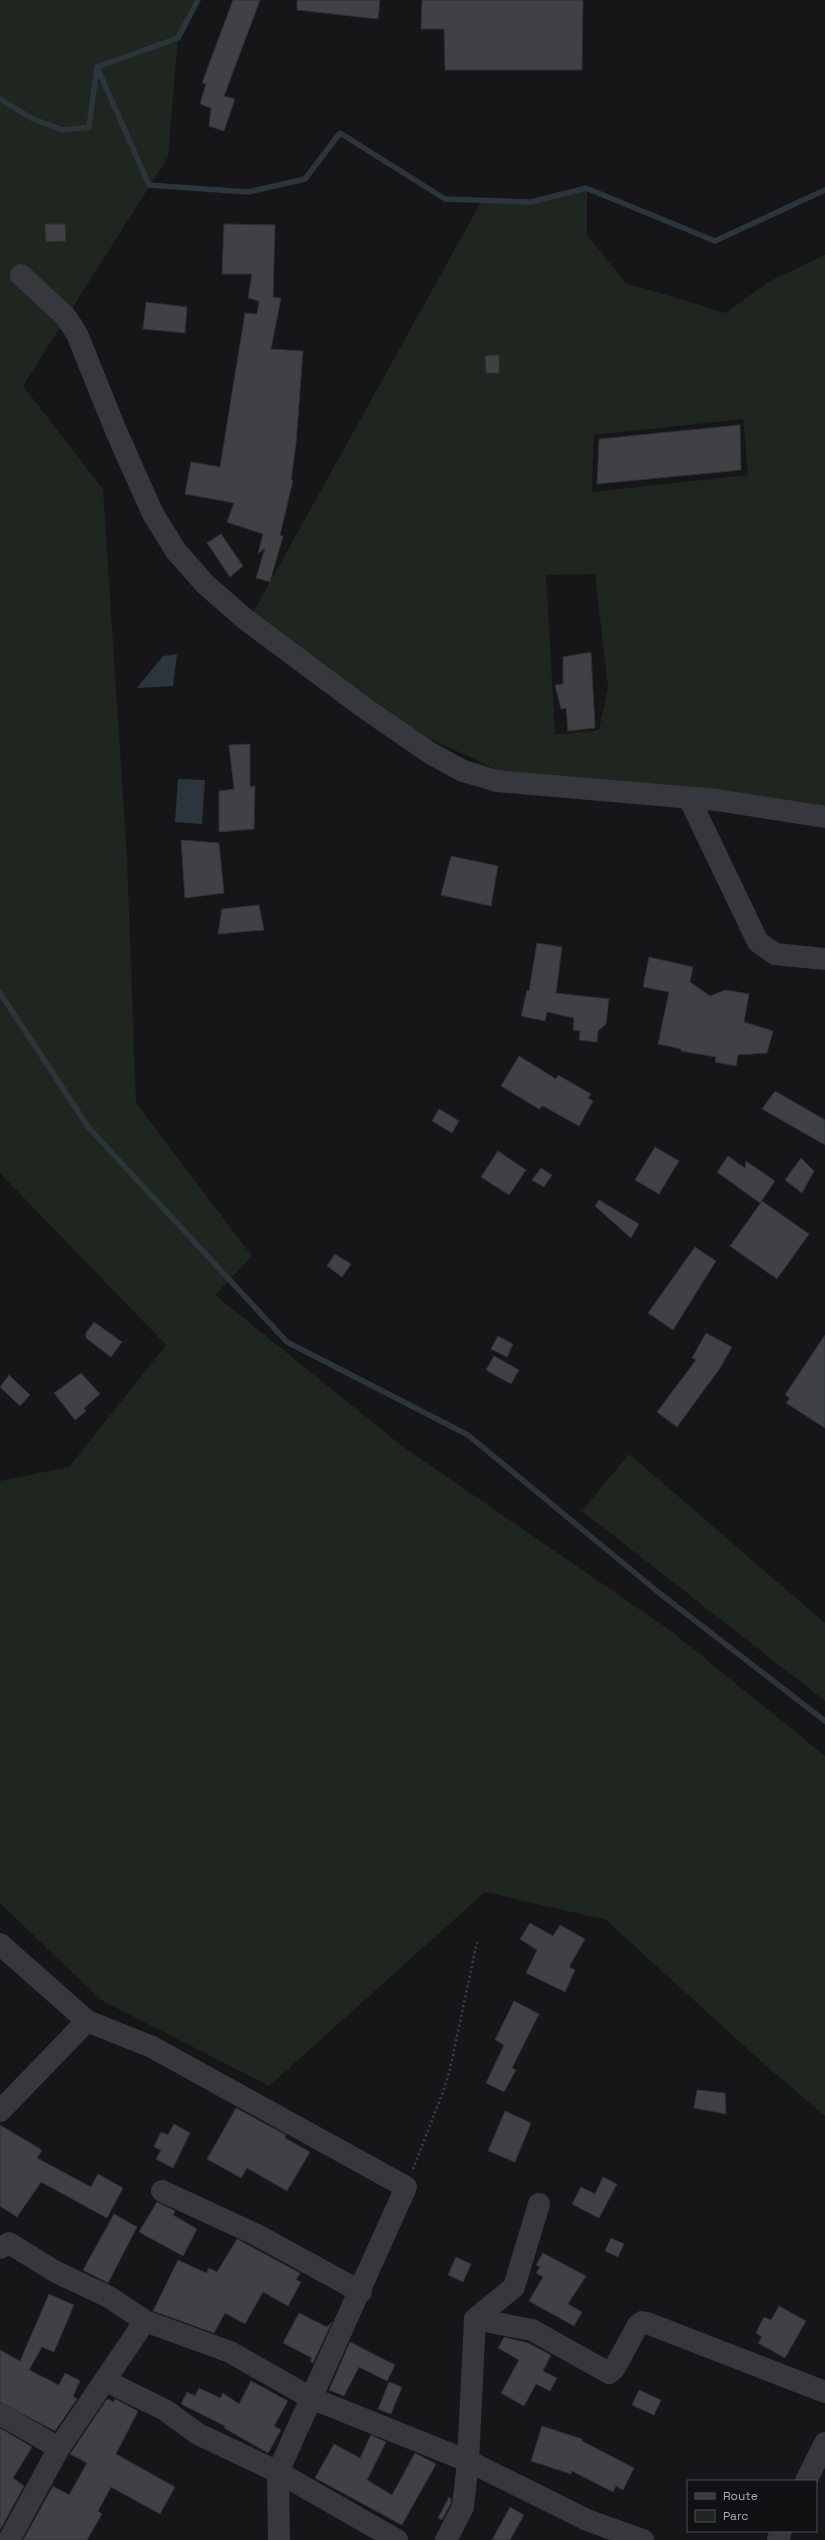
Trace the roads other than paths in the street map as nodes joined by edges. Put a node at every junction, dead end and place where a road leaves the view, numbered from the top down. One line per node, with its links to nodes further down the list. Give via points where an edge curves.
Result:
1 (21, 275): 2 (street, via 66,317 77,334 153,514 176,551 205,584 245,619 366,709 430,753 463,771 497,780)
2 (689, 798): 3 (street); 4 (street, via 758,942 775,954)
3 (825, 817)
4 (825, 959)
5 (0, 1944): 6 (street)
6 (87, 2021): 7 (street); 11 (street, via 152,2047 406,2187)
7 (0, 2112)
8 (162, 2191): 11 (street, via 257,2235)
9 (539, 2204): 12 (street, via 514,2287)
10 (0, 2248): 13 (street, via 9,2244 56,2272 109,2297)
11 (361, 2292): 16 (street)
12 (475, 2319): 15 (street, via 532,2330 609,2373 614,2369 638,2325 642,2322 647,2323); 20 (street)
13 (145, 2322): 14 (street); 16 (street, via 230,2352)
14 (106, 2381): 19 (street, via 84,2408); 21 (street, via 165,2410 198,2434)
15 (825, 2392)
16 (311, 2398): 20 (street); 21 (street)
17 (0, 2414): 19 (street)
18 (825, 2443): 22 (street)
19 (58, 2448): 23 (street)
20 (468, 2462): 26 (street, via 463,2507); 27 (street, via 587,2520)
21 (278, 2472): 24 (street); 25 (street)
22 (806, 2480)
23 (9, 2540)
24 (279, 2540)
25 (397, 2540)
26 (446, 2540)
27 (643, 2540)

